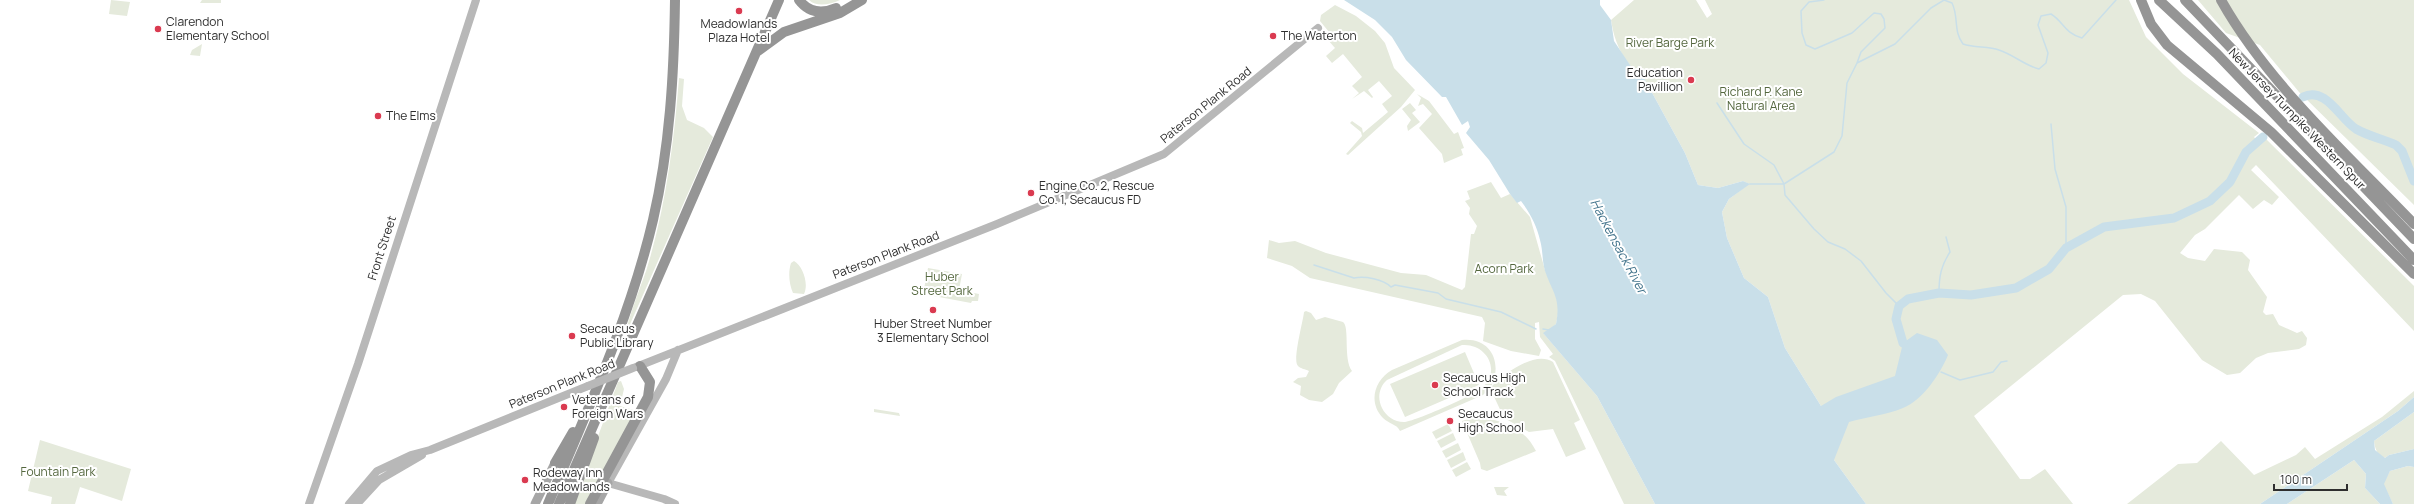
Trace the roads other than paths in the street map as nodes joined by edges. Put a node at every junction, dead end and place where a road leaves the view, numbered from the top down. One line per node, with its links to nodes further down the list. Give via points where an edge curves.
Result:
1 (476, 0): 28 (street, Front Street, via 358,364)
2 (675, 0): 22 (highway, via 671,104 659,192 630,302)
3 (779, 0): 14 (highway)
4 (799, 0): 5 (highway, via 806,7 819,12 835,9)
5 (852, 0)
6 (862, 0): 14 (highway, via 840,14 784,32)
7 (2141, 0): 18 (highway, via 2148,18 2163,40 2279,140)
8 (2182, 0): 12 (highway)
9 (2185, 0): 12 (highway, New Jersey Turnpike Western Spur)
10 (2221, 0): 15 (highway, via 2240,32 2272,74)
11 (2162, 2): 17 (highway, New Jersey Turnpike Western Spur, via 2217,54)
12 (2204, 20): 16 (highway, New Jersey Turnpike Western Spur)
13 (1318, 28): 19 (street, Paterson Plank Road, via 1164,154 993,226)
14 (756, 53): 20 (highway)
15 (2414, 224)
16 (2414, 239)
17 (2414, 260)
18 (2414, 274)
19 (678, 350): 21 (street, Paterson Plank Road); 25 (street, via 666,379)
20 (622, 361): 33 (highway); 34 (highway)
21 (636, 367): 23 (street, Paterson Plank Road, bridge); 35 (highway, via 650,382 648,397)
22 (591, 401): 24 (highway); 32 (highway)
23 (430, 450): 26 (street, Paterson Plank Road, via 411,455 377,471); 27 (street, Paterson Plank Road, via 379,480)
24 (555, 463): 31 (main road)
25 (608, 482): 36 (main road); 37 (street)
26 (362, 488): 27 (street); 29 (street)
27 (362, 497): 30 (street, Paterson Plank Road)
28 (309, 504)
29 (348, 504)
30 (357, 504)
31 (535, 504)
32 (548, 504)
33 (559, 504)
34 (570, 504)
35 (590, 504)
36 (597, 504)
37 (675, 504)

